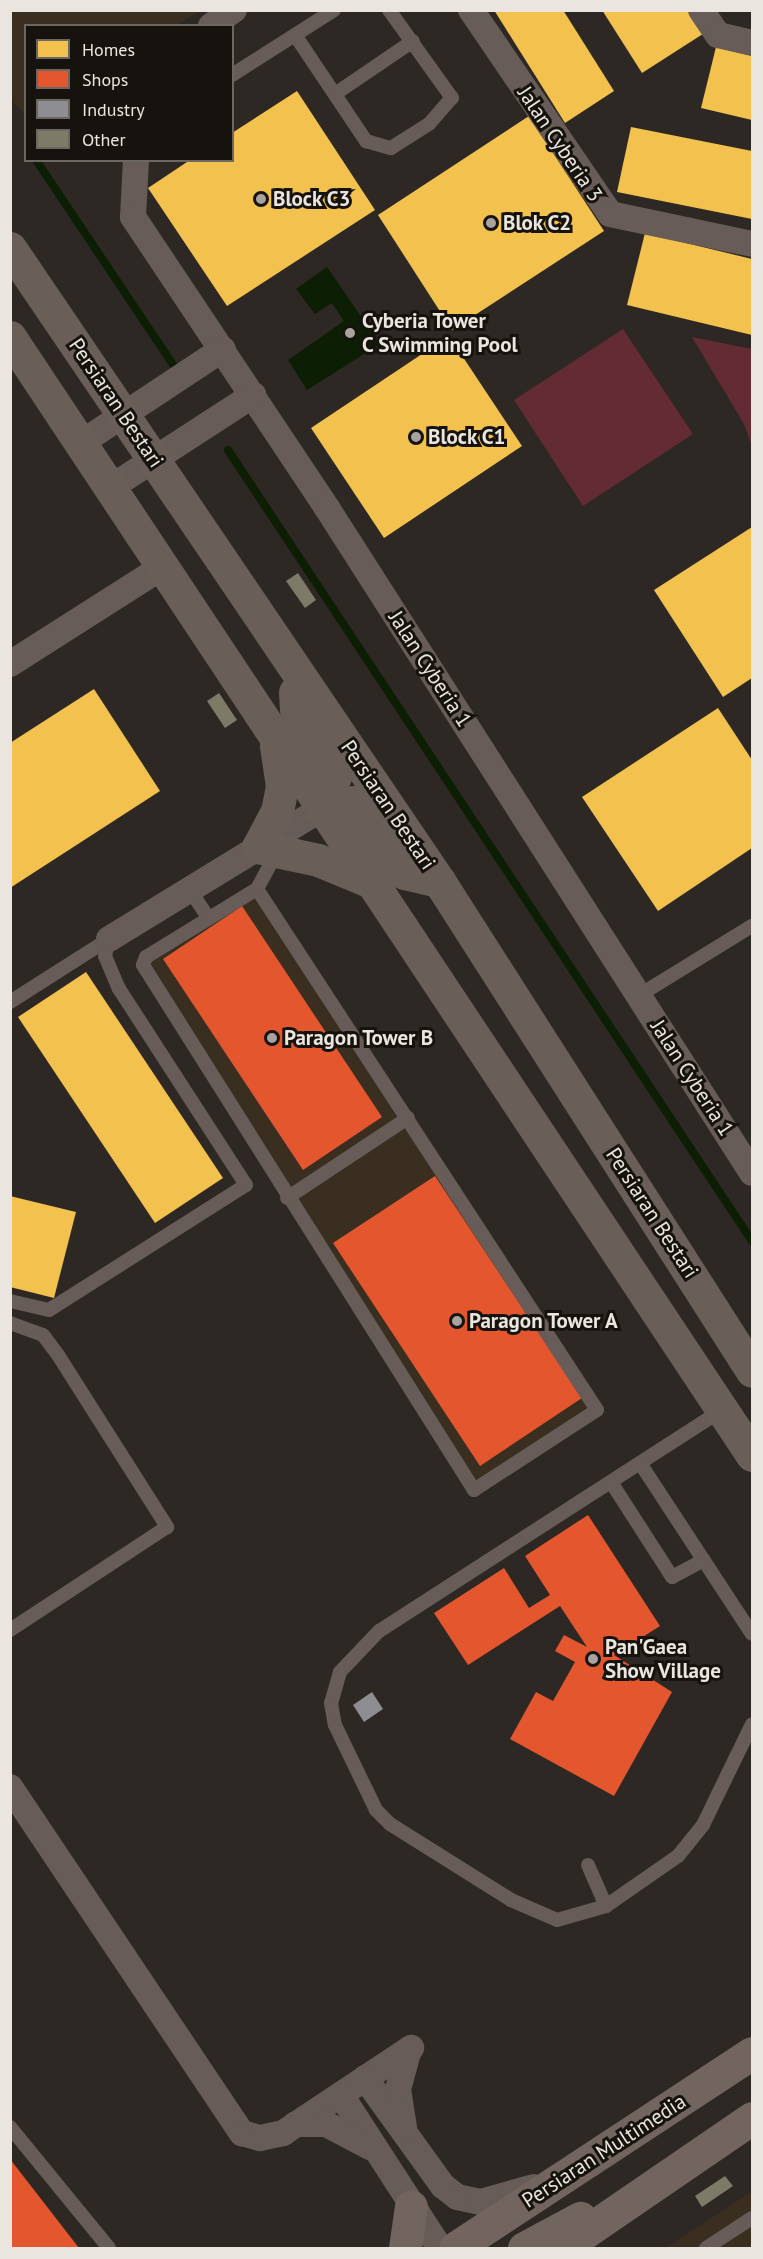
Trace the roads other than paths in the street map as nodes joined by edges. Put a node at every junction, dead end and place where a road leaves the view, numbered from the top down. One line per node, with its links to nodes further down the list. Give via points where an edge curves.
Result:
1 (234, 10): 6 (street)
2 (334, 10): 7 (lane)
3 (389, 10): 8 (lane)
4 (471, 10): 13 (street, Jalan Cyberia 3, via 610,214)
5 (701, 10): 9 (street, via 718,35)
6 (214, 24)
7 (295, 35): 10 (lane); 11 (lane)
8 (413, 41): 11 (lane); 11 (lane, via 452,98 429,124 391,148 366,141)
9 (753, 42)
10 (234, 74)
11 (335, 94)
12 (136, 162): 16 (street, Jalan Cyberia 1, via 133,217)
13 (753, 244)
14 (10, 248): 18 (main road, Persiaran Bestari)
15 (10, 337): 19 (main road)
16 (223, 349): 17 (street, Jalan Cyberia 1); 18 (street)
17 (254, 395): 20 (street); 35 (street, Jalan Cyberia 1)
18 (124, 414): 19 (street); 20 (main road, Persiaran Bestari)
19 (81, 443): 21 (main road)
20 (154, 460): 21 (street); 24 (main road, Persiaran Bestari)
21 (110, 488): 22 (main road)
22 (162, 567): 23 (street); 25 (main road)
23 (10, 664)
24 (298, 673): 26 (main road, via 296,709 336,774); 29 (main road, Persiaran Bestari)
25 (273, 735): 26 (main road); 27 (main road, via 282,786)
26 (321, 809): 27 (street); 28 (main road); 29 (main road, via 353,802 404,873)
27 (268, 849): 28 (main road); 30 (street); 31 (lane)
28 (369, 881): 43 (main road)
29 (439, 881): 42 (main road, Persiaran Bestari)
30 (189, 889): 32 (lane); 34 (street)
31 (257, 889): 32 (lane); 37 (lane)
32 (207, 917): 39 (lane, via 146,957 143,965)
33 (753, 926): 35 (lane)
34 (109, 939): 36 (lane); 40 (lane, via 105,956 119,989 246,1185 49,1310)
35 (639, 996): 38 (street, Jalan Cyberia 1)
36 (10, 1002)
37 (408, 1118): 39 (lane); 39 (lane, via 597,1410 474,1490)
38 (753, 1173)
39 (287, 1198)
40 (10, 1300)
41 (10, 1323): 48 (lane, via 43,1335 58,1354 167,1527)
42 (753, 1371)
43 (722, 1410): 44 (main road); 45 (lane)
44 (753, 1455)
45 (640, 1463): 46 (lane); 47 (lane)
46 (611, 1482): 47 (lane, via 672,1577); 53 (lane, via 379,1631 339,1672 331,1703 335,1725 371,1800 390,1824 546,1918 573,1918)
47 (704, 1560): 49 (lane)
48 (10, 1630)
49 (753, 1634)
50 (753, 1724): 53 (lane, via 703,1825 678,1856)
51 (10, 1787): 58 (street, via 231,2122 242,2133 260,2138)
52 (588, 1865): 53 (lane)
53 (606, 1906)
54 (753, 2053): 62 (main road, Persiaran Multimedia)
55 (365, 2078): 56 (street); 60 (street); 60 (street, via 410,2048 398,2089 402,2123)
56 (341, 2095): 58 (street); 61 (street)
57 (753, 2118): 64 (main road)
58 (296, 2124): 61 (street, via 341,2129)
59 (10, 2127): 66 (lane)
60 (412, 2145): 62 (street, via 450,2192 481,2202 518,2194)
61 (379, 2156): 63 (street)
62 (574, 2170): 69 (main road, Persiaran Multimedia)
63 (411, 2206): 67 (main road); 68 (street)
64 (614, 2212): 70 (main road, via 589,2214); 71 (main road)
65 (753, 2218): 72 (lane)
66 (109, 2248)
67 (405, 2248)
68 (440, 2248)
69 (455, 2248)
70 (524, 2248)
71 (562, 2248)
72 (706, 2248)

